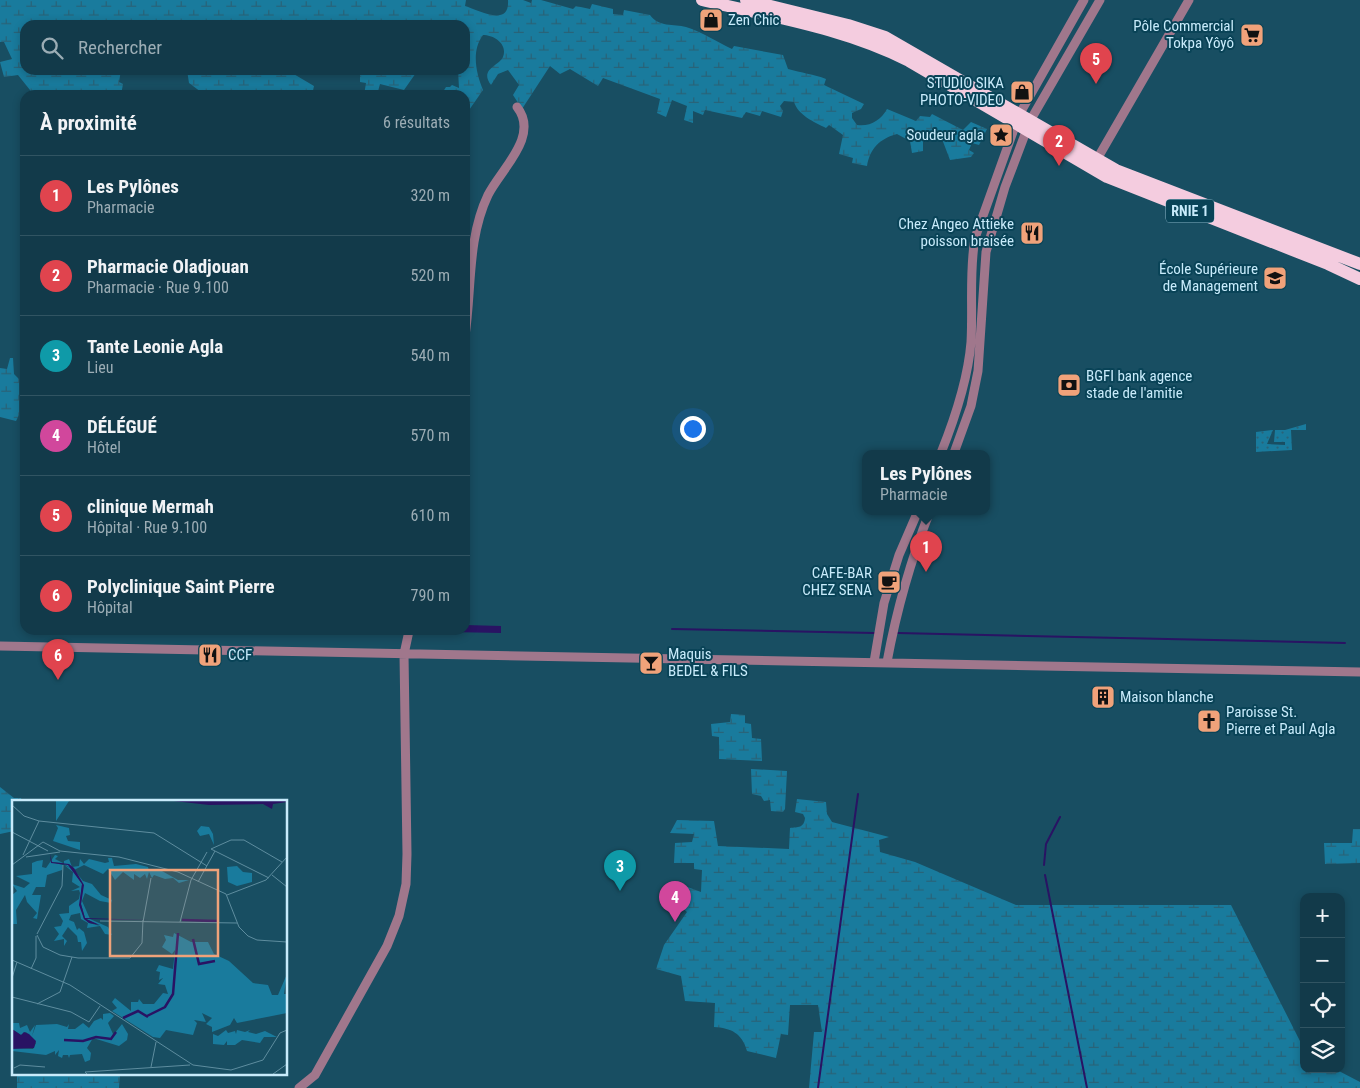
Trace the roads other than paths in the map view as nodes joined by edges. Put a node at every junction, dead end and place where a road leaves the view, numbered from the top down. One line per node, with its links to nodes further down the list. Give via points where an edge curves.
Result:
1 (702, 0): 7 (highway, RNIE 1, via 879,46)
2 (746, 0): 7 (highway, RNIE 1, via 884,37 914,52)
3 (1084, 0): 7 (street)
4 (1100, 0): 8 (street)
5 (1189, 0): 9 (street)
6 (517, 107): 12 (street, via 526,129 488,195 473,250)
7 (1017, 120): 8 (highway, RNIE 1); 13 (street, via 975,238 969,354 958,408)
8 (1028, 126): 10 (highway, RNIE 1, via 1136,179); 11 (highway, RNIE 1, via 1086,167 1124,185); 14 (street, via 988,244 978,371 971,406)
9 (1100, 154)
10 (1360, 264)
11 (1360, 279)
12 (470, 282)
13 (942, 450)
14 (955, 450)
15 (916, 515): 20 (street, via 884,603)
16 (928, 515): 21 (street, via 898,606)
17 (409, 635): 19 (street)
18 (0, 646): 19 (street)
19 (407, 654): 20 (street); 23 (street, via 407,854 406,884 399,916 387,946 340,1034 315,1075)
20 (874, 662): 21 (street)
21 (887, 662): 22 (street)
22 (1360, 672)
23 (299, 1088)

